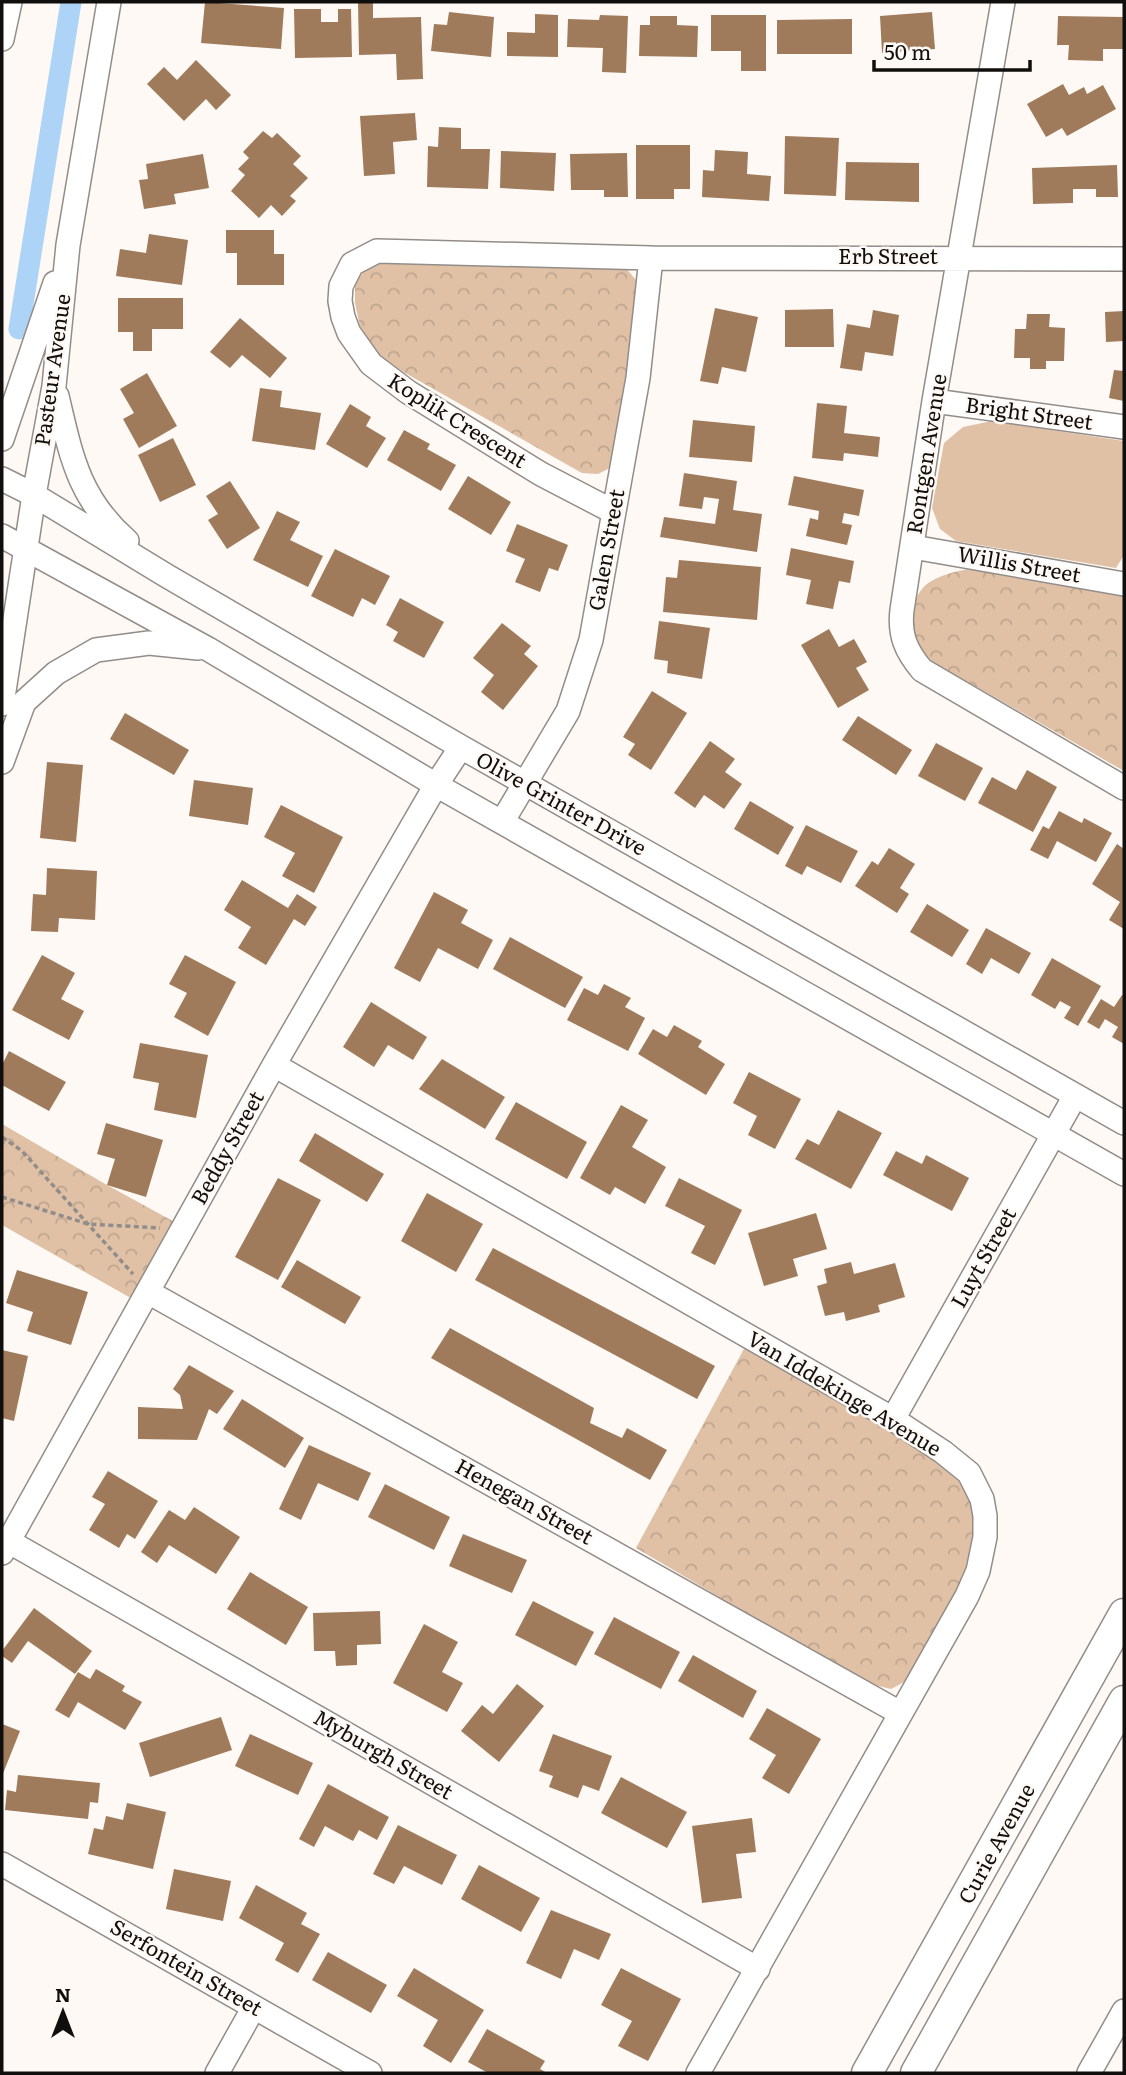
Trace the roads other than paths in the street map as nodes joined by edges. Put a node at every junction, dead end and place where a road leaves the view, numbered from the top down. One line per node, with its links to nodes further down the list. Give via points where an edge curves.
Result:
1 (10, 2): 4 (street)
2 (109, 2): 5 (street, Pasteur Avenue)
3 (1003, 2): 6 (street, Rontgen Avenue)
4 (2, 38)
5 (68, 245): 9 (street, Pasteur Avenue); 10 (street, Pasteur Avenue)
6 (959, 257): 7 (street, Erb Street); 8 (street, Erb Street); 12 (street, Rontgen Avenue)
7 (652, 258): 18 (street, Galen Street, via 638,379); 18 (street, Koplik Crescent, via 377,251 352,264 341,286 340,301 349,333 371,364 541,474)
8 (1124, 259)
9 (27, 365): 11 (street); 14 (street, Pasteur Avenue)
10 (54, 386): 16 (street, Pasteur Avenue); 22 (street, via 71,456 93,503 109,525)
11 (2, 391)
12 (934, 401): 13 (street, Bright Street); 20 (street, Rontgen Avenue)
13 (1124, 427)
14 (2, 439)
15 (2, 479): 16 (street, Olive Grinter Drive)
16 (34, 495): 17 (street); 21 (street, Pasteur Avenue); 22 (street, Olive Grinter Drive)
17 (2, 496)
18 (614, 512): 28 (street, Galen Street, via 591,640 579,680 568,711)
19 (2, 536): 21 (street, Olive Grinter Drive)
20 (913, 547): 23 (street, Willis Street); 30 (street, Rontgen Avenue, via 901,624 913,660 939,681)
21 (27, 548): 24 (street, Olive Grinter Drive); 25 (street, Pasteur Avenue)
22 (167, 576): 26 (street, Olive Grinter Drive)
23 (1124, 584)
24 (208, 649): 27 (street, via 149,643 96,650 56,673 24,702); 29 (street, Olive Grinter Drive)
25 (2, 704)
26 (460, 747): 28 (street, Olive Grinter Drive); 29 (street, Beddy Street)
27 (2, 762)
28 (525, 783): 31 (street, Galen Street); 33 (street, Olive Grinter Drive)
29 (436, 785): 31 (street, Olive Grinter Drive); 32 (street, Beddy Street)
30 (1124, 788)
31 (502, 822): 35 (street, Olive Grinter Drive)
32 (274, 1065): 37 (street, Beddy Street); 38 (street, Van Iddekinge Avenue)
33 (1075, 1096): 34 (street, Olive Grinter Drive); 35 (street, Luyt Street)
34 (1124, 1123)
35 (1053, 1135): 36 (street, Olive Grinter Drive); 38 (street, Luyt Street)
36 (1124, 1174)
37 (148, 1292): 39 (street, Beddy Street); 42 (street, Henegan Street)
38 (893, 1419): 42 (street, Van Iddekinge Avenue, via 969,1473 985,1516 978,1570 967,1596)
39 (5, 1547): 44 (street, Myburgh Street)
40 (1124, 1614): 50 (main road, Curie Avenue)
41 (1124, 1701): 51 (main road, Curie Avenue)
42 (900, 1713): 44 (street, Van Iddekinge Avenue)
43 (2, 1864): 45 (street, Serfontein Street)
44 (758, 1969): 49 (street, Van Iddekinge Avenue)
45 (254, 2007): 47 (street); 48 (street, Serfontein Street)
46 (1124, 2011): 52 (street)
47 (217, 2073)
48 (370, 2073)
49 (698, 2073)
50 (867, 2073)
51 (916, 2073)
52 (1089, 2073)

